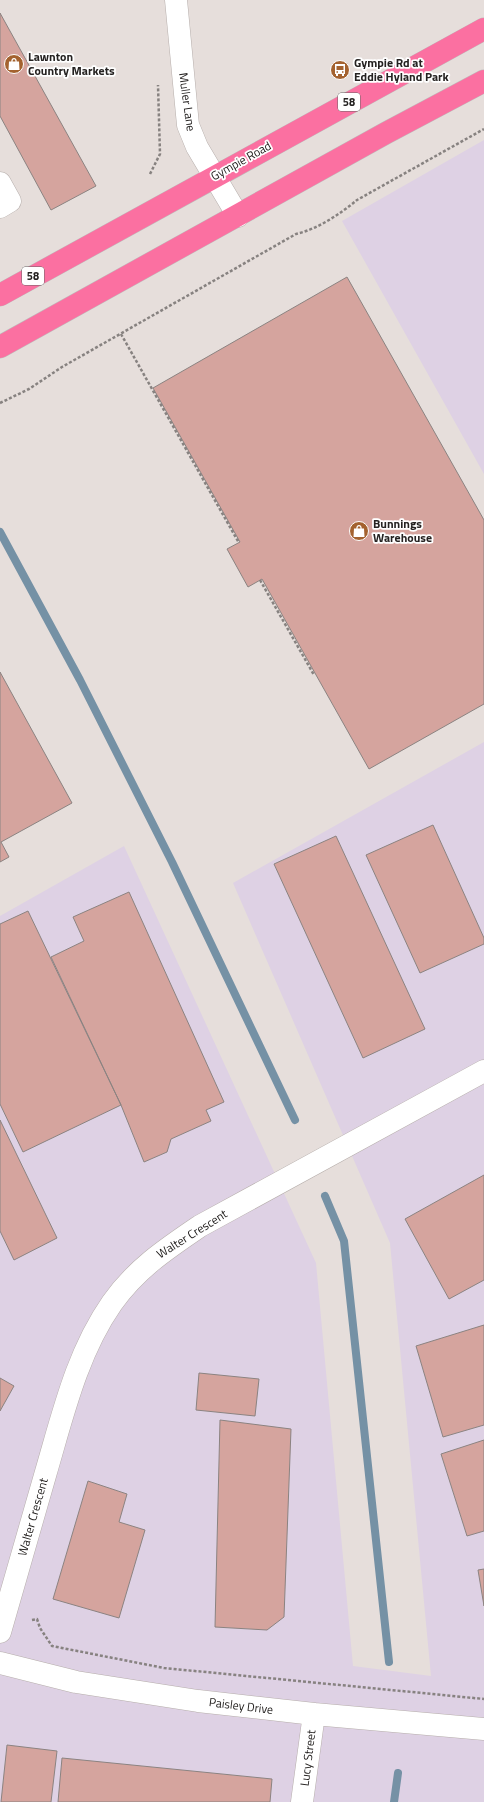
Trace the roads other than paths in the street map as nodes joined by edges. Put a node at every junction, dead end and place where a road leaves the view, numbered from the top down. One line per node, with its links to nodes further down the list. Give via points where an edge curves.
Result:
1 (176, 0): 4 (street, Muller Lane, via 188,125 197,147)
2 (484, 29): 4 (highway, Gympie Road / 58)
3 (484, 81): 7 (highway, via 386,132)
4 (215, 175): 7 (street, Muller Lane); 8 (highway, Gympie Road / 58)
5 (0, 183): 6 (street, via 10,201)
6 (0, 207)
7 (238, 216): 9 (highway)
8 (0, 295)
9 (0, 347)
10 (484, 1071): 11 (street, Walter Crescent, via 200,1226 162,1251 139,1271 112,1303 91,1338 68,1395)
11 (0, 1632)
12 (0, 1663): 13 (street, Paisley Drive, via 100,1686 198,1701)
13 (314, 1714): 14 (street, Paisley Drive); 15 (street, Lucy Street)
14 (484, 1729)
15 (302, 1802)

